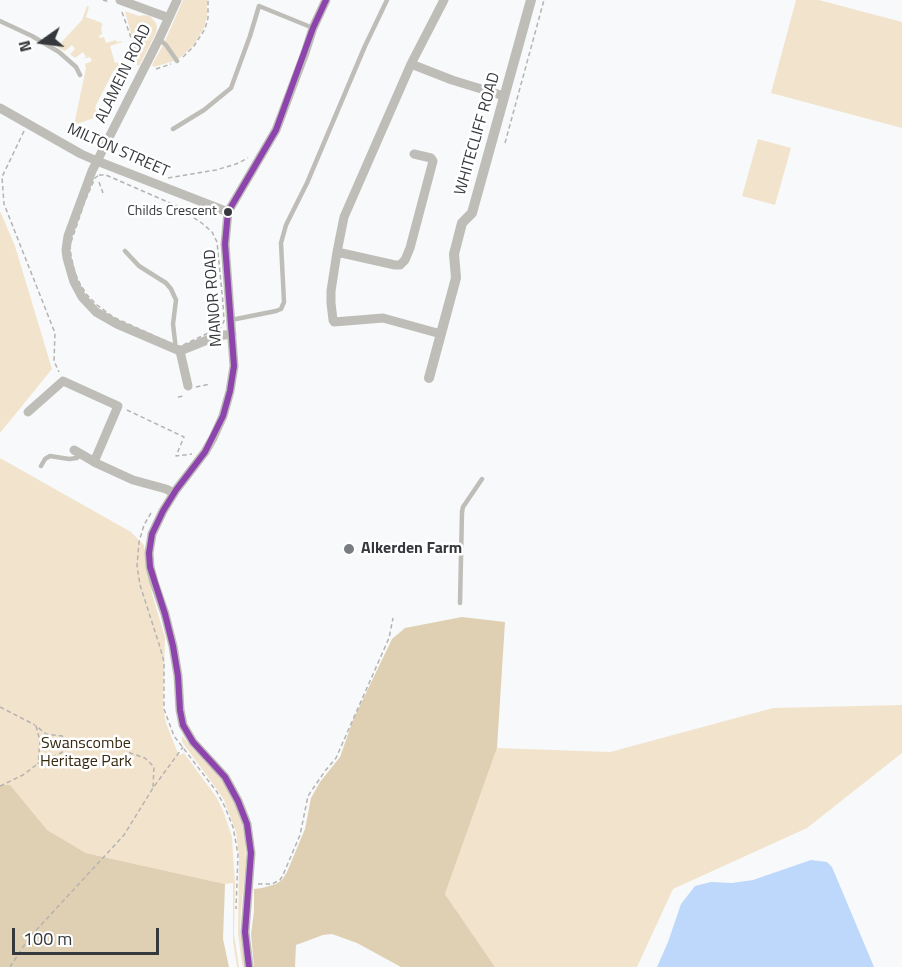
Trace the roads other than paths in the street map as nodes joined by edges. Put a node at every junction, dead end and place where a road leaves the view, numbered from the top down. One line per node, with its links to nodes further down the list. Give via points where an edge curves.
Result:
1 (177, 0): 9 (street, ALAMEIN ROAD)
2 (261, 0): 8 (lane)
3 (326, 0): 11 (street, MANOR ROAD)
4 (387, 0): 24 (lane, via 286,225 281,243 281,309)
5 (444, 0): 14 (street)
6 (531, 0): 16 (street, WHITECLIFF ROAD)
7 (120, 6): 9 (street)
8 (259, 6): 11 (lane); 18 (lane, via 231,88)
9 (168, 18): 12 (street, ALAMEIN ROAD)
10 (0, 21): 15 (lane, via 65,56)
11 (313, 28): 21 (street, MANOR ROAD, via 276,130)
12 (159, 39): 13 (lane); 20 (street, ALAMEIN ROAD)
13 (177, 61)
14 (411, 64): 16 (street); 23 (street, via 344,217)
15 (80, 75)
16 (504, 96): 26 (street, WHITECLIFF ROAD, via 472,213 462,223 454,254 456,278)
17 (0, 108): 20 (street, MILTON STREET)
18 (173, 129)
19 (414, 154): 23 (street, via 433,161 405,260 392,265)
20 (98, 161): 21 (street, MILTON STREET); 27 (street, via 66,241 66,258 74,282 102,316)
21 (228, 212): 24 (street, MANOR ROAD, via 225,244)
22 (125, 251): 27 (lane, via 139,267 171,289 176,300 173,324)
23 (337, 252): 26 (street, via 333,321 388,319)
24 (231, 320): 25 (street, MANOR ROAD)
25 (232, 334): 27 (street); 35 (street, MANOR ROAD, via 233,376 220,422 206,452)
26 (441, 334): 28 (street, WHITECLIFF ROAD)
27 (178, 350): 29 (street)
28 (429, 378)
29 (185, 392)
30 (28, 412): 32 (street, via 63,381 118,406)
31 (78, 452): 32 (street); 33 (lane, via 78,458 69,459 51,455)
32 (94, 462): 35 (street)
33 (41, 466)
34 (482, 478): 36 (lane, via 462,512)
35 (174, 493): 37 (street, MANOR ROAD, via 152,537 150,567 173,646 183,725 225,777 246,820 251,847 245,932)
36 (460, 603)
37 (249, 967)

